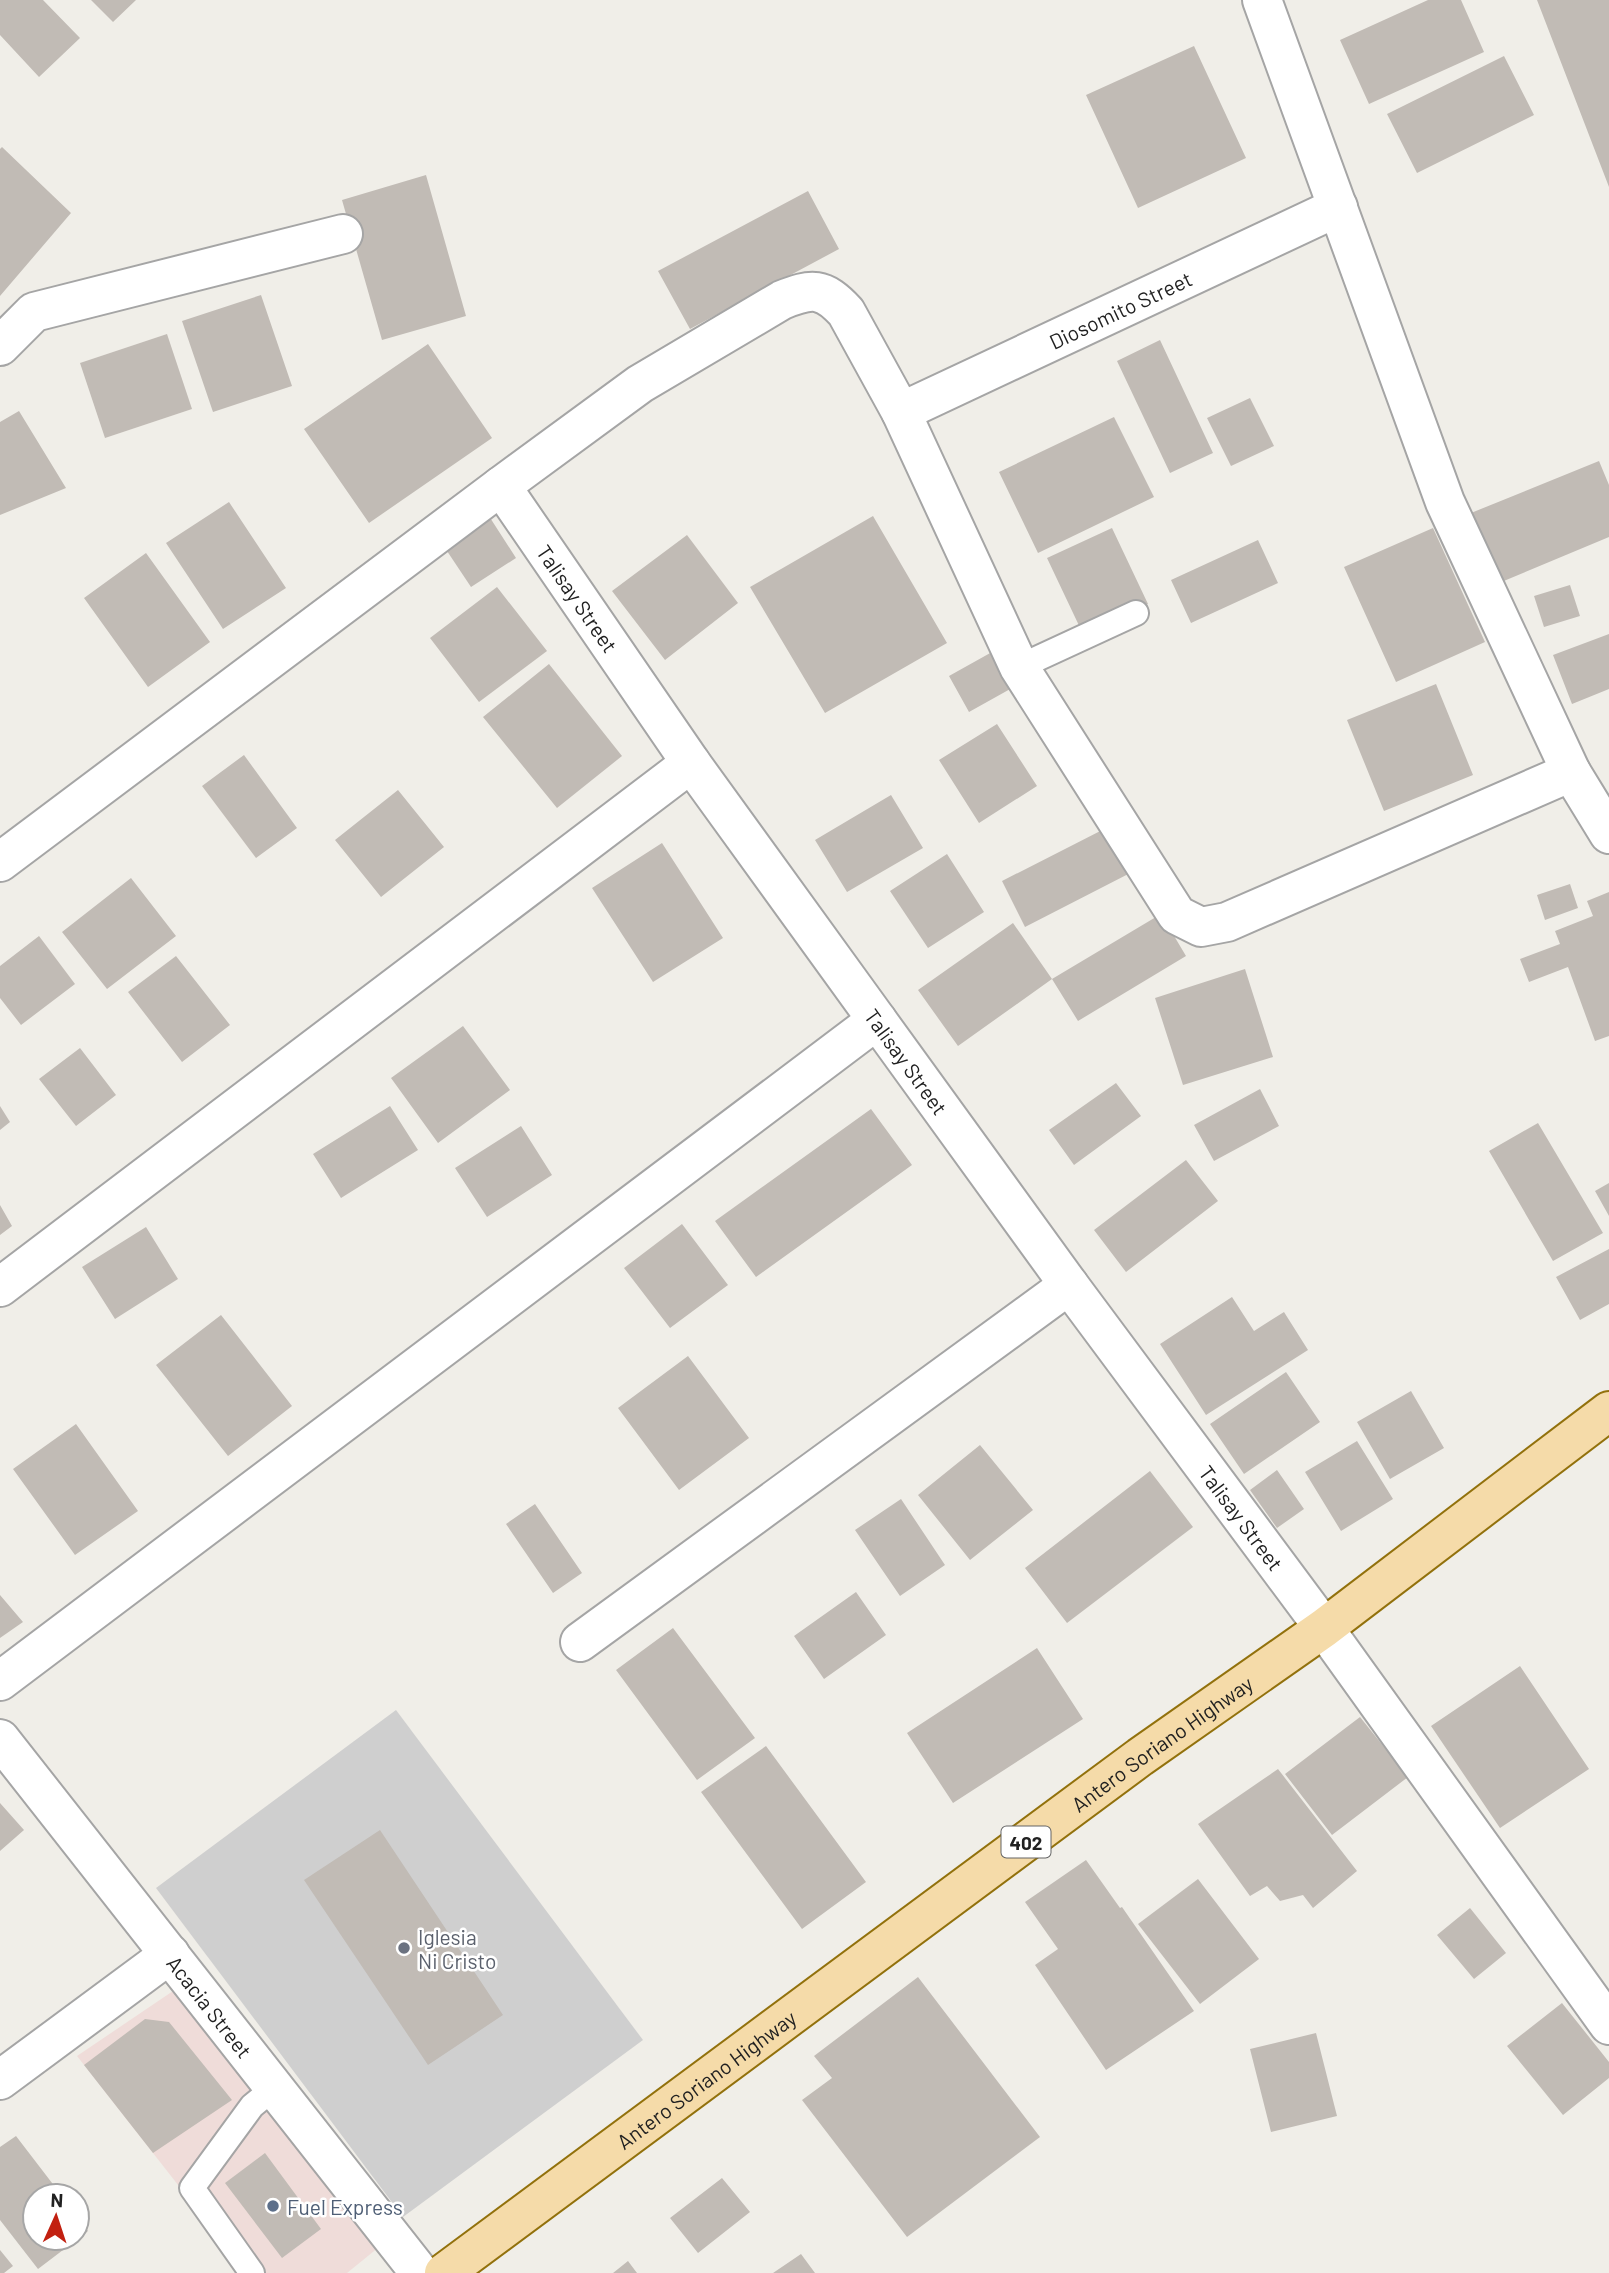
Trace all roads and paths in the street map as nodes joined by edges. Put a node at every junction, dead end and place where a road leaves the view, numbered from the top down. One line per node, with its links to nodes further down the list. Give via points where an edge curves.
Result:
1 (1262, 0): 2 (street)
2 (1338, 207): 5 (street, Diosomito Street); 10 (street, via 1445,502)
3 (342, 234): 4 (street, via 34,312)
4 (0, 346)
5 (901, 412): 6 (street, via 846,312 819,291 802,292 640,384); 8 (street)
6 (500, 486): 9 (street, Talisay Street); 12 (street)
7 (1136, 613): 8 (lane)
8 (1019, 667): 10 (street, via 1177,915 1201,927 1227,922)
9 (691, 763): 13 (street, Talisay Street); 15 (street)
10 (1571, 772): 11 (street)
11 (1609, 834)
12 (0, 862)
13 (877, 1020): 14 (street, Talisay Street); 19 (street)
14 (1069, 1285): 17 (street, Talisay Street); 18 (street)
15 (0, 1287)
16 (1609, 1411): 17 (main road, Antero Soriano Highway / 402)
17 (1324, 1628): 22 (street, Talisay Street); 27 (main road, Antero Soriano Highway / 402, via 1140,1757)
18 (580, 1642)
19 (0, 1681)
20 (0, 1739): 21 (street, Acacia Street)
21 (170, 1954): 23 (street); 24 (street, Acacia Street)
22 (1609, 2025)
23 (0, 2080)
24 (275, 2087): 25 (lane, via 252,2106 192,2188); 26 (street, Acacia Street)
25 (252, 2273)
26 (420, 2273)
27 (443, 2273)

